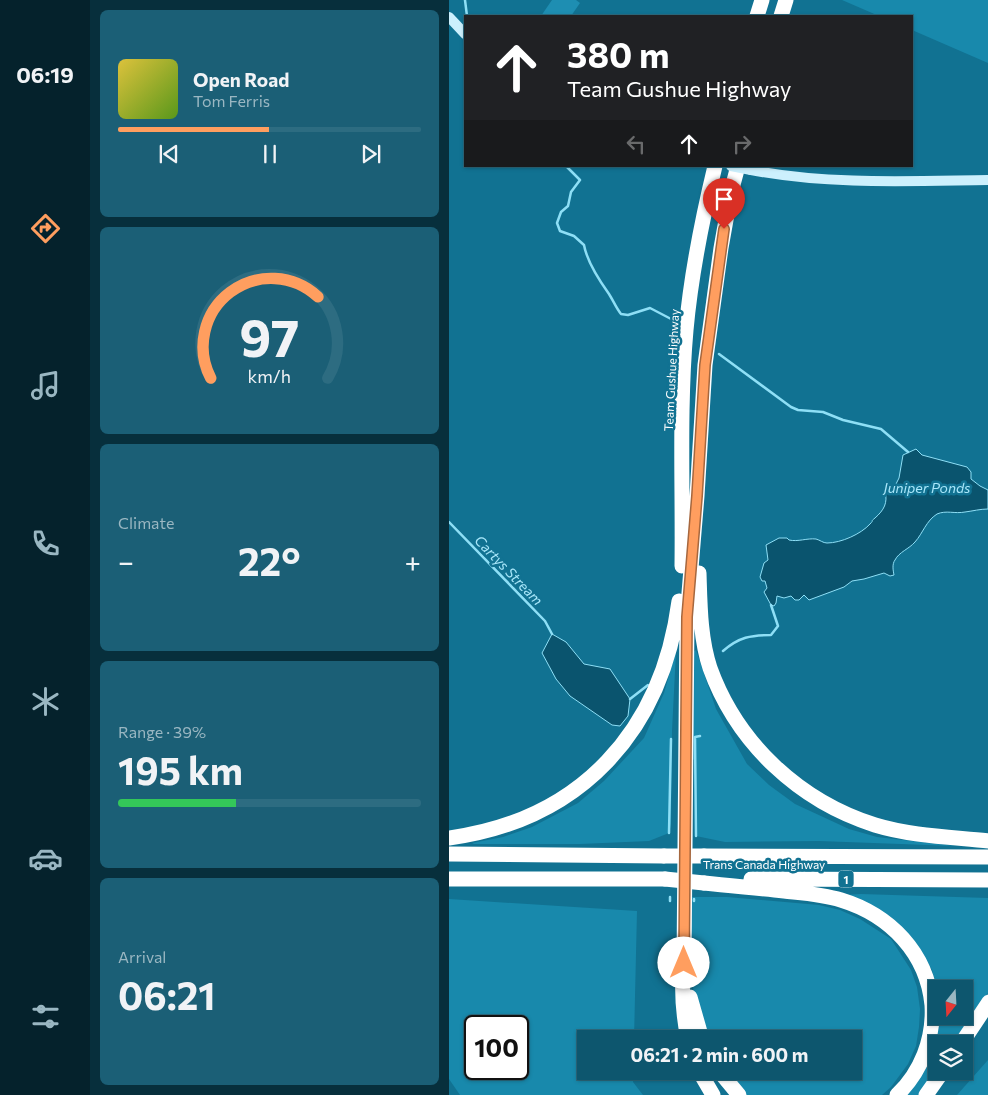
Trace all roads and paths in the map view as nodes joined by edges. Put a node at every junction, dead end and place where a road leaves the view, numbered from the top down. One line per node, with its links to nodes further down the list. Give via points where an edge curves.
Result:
1 (762, 0): 3 (highway)
2 (786, 0): 4 (highway)
3 (757, 15)
4 (781, 15)
5 (449, 17): 6 (main road)
6 (464, 33)
7 (715, 167): 11 (highway, Team Gushue Highway, via 697,249 686,337)
8 (745, 168): 9 (main road, via 801,178 845,181); 10 (highway, via 731,192 708,336)
9 (988, 180)
10 (697, 496): 12 (highway); 14 (highway, via 699,599 709,666 723,698 763,755 816,799 847,814 877,825 912,832)
11 (682, 577): 12 (highway); 13 (highway, via 673,636 663,673 645,712 618,750 590,778 540,810 504,826)
12 (687, 617): 20 (highway)
13 (449, 838)
14 (988, 841)
15 (449, 854): 16 (highway, Trans Canada Highway / 1, bridge)
16 (988, 857)
17 (449, 879): 19 (highway, Trans Canada Highway / 1, bridge)
18 (988, 880): 19 (highway, Trans Canada Highway / 1)
19 (704, 881): 30 (highway, via 839,899 865,909 899,933 920,961 929,987 932,1011 929,1038 921,1061 910,1081)
20 (684, 963): 22 (highway); 23 (highway)
21 (988, 1002): 24 (highway)
22 (687, 1030)
23 (699, 1030)
24 (967, 1035)
25 (704, 1080): 28 (highway)
26 (726, 1080): 29 (highway)
27 (937, 1080): 31 (highway)
28 (713, 1095)
29 (739, 1095)
30 (897, 1095)
31 (926, 1095)

